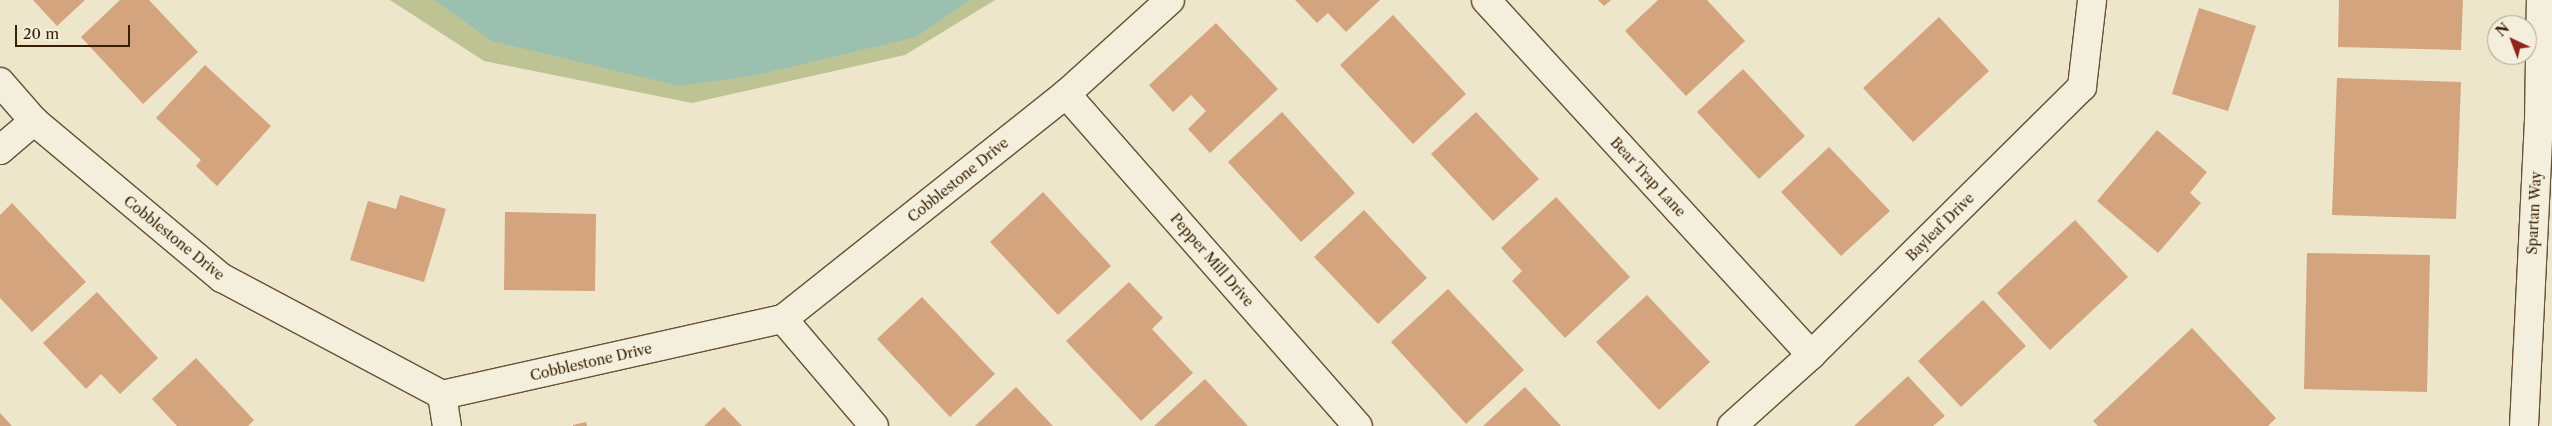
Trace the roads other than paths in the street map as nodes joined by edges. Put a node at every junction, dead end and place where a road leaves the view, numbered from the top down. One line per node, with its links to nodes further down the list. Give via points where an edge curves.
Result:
1 (1170, 0): 6 (street, Cobblestone Drive)
2 (1486, 0): 11 (street, Bear Trap Lane)
3 (2092, 0): 11 (street, Bayleaf Drive, via 2082,87)
4 (2541, 0): 8 (street, Spartan Way)
5 (0, 82): 7 (street, Cobblestone Drive)
6 (1066, 94): 10 (street, Cobblestone Drive); 15 (street, Pepper Mill Drive)
7 (34, 121): 9 (street); 12 (street, Cobblestone Drive, via 222,278)
8 (2545, 130): 17 (street, Spartan Way)
9 (0, 150)
10 (783, 320): 12 (street, Cobblestone Drive); 14 (street)
11 (1811, 355): 16 (street, Bayleaf Drive)
12 (442, 395): 13 (street)
13 (447, 426)
14 (874, 426)
15 (1358, 426)
16 (1732, 426)
17 (2524, 426)

